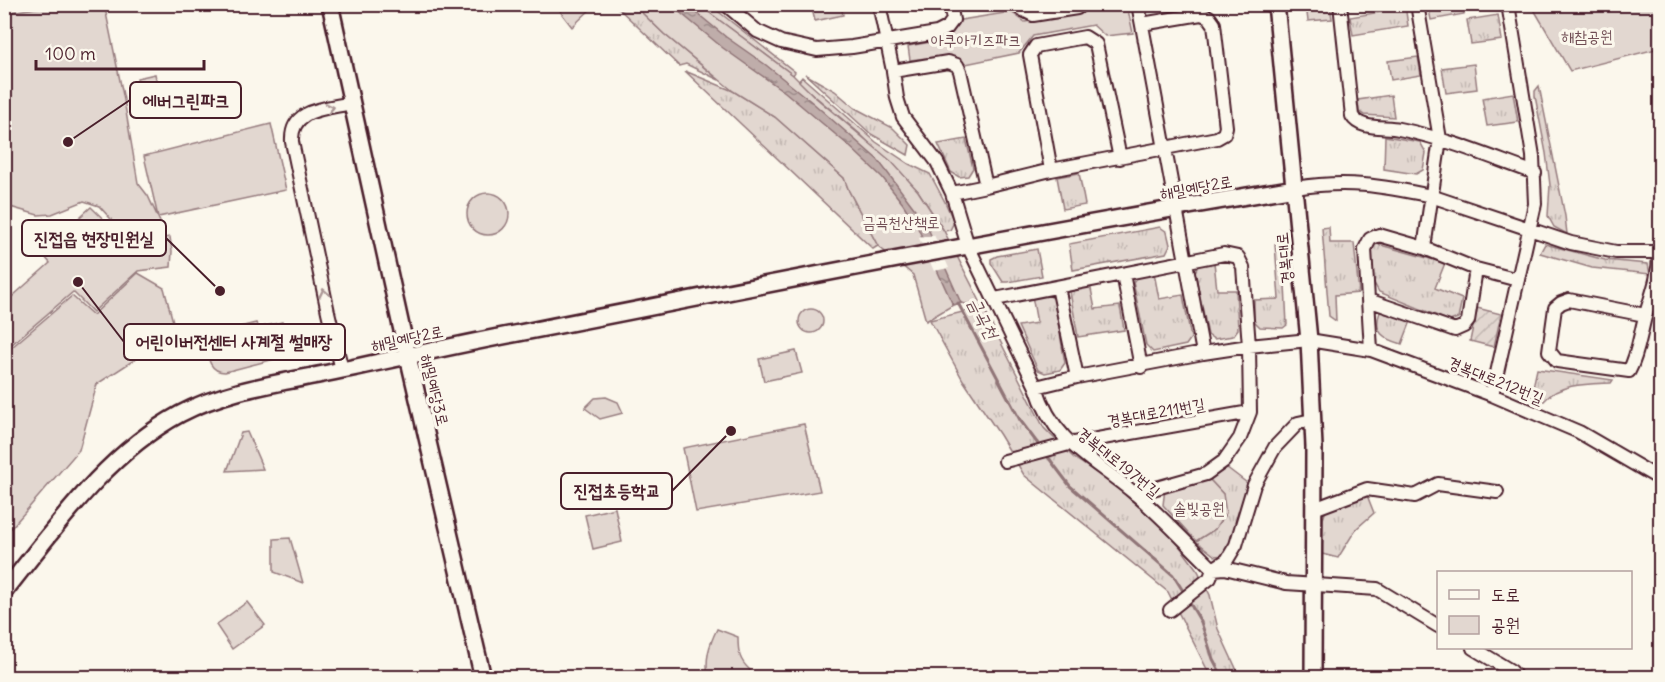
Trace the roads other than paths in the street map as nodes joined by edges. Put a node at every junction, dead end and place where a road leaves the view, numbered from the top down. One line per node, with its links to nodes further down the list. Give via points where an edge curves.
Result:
1 (330, 4): 15 (street, 해밀예당3로)
2 (879, 4): 13 (street, 경복대로197번길)
3 (950, 4): 13 (street, via 953,20 947,28)
4 (1020, 4): 5 (street, via 1021,9 1033,15 1077,8)
5 (1081, 4)
6 (1138, 4): 12 (street)
7 (1276, 4): 22 (street, 경복대로)
8 (1340, 4): 16 (street, via 1352,116 1356,122)
9 (1417, 4): 16 (street)
10 (1508, 4): 20 (street)
11 (730, 5): 13 (street, via 757,31 780,42 817,50)
12 (1142, 24): 17 (street); 17 (street, via 1201,14 1214,24 1224,134)
13 (887, 42): 14 (street, 경복대로197번길)
14 (894, 70): 21 (street, via 948,62 957,65); 23 (street, 경복대로197번길, via 903,117 937,162)
15 (352, 103): 42 (street, 해밀예당3로); 44 (street, one-way to 15, via 291,132 303,114)
16 (1440, 139): 20 (street); 24 (street)
17 (1165, 149): 18 (street); 25 (street)
18 (1120, 158): 19 (street); 19 (street, via 1096,44 1085,36 1036,46 1030,55)
19 (1051, 170): 21 (street)
20 (1535, 172): 26 (street)
21 (986, 186): 23 (street)
22 (1295, 188): 24 (street, 해밀예당2로, via 1327,183 1365,184); 25 (street, 해밀예당2로); 38 (street, 경복대로)
23 (952, 193): 27 (street, 경복대로197번길)
24 (1431, 196): 26 (street, 해밀예당2로); 28 (street)
25 (1176, 208): 27 (street, 해밀예당2로); 30 (street)
26 (1530, 230): 29 (street, 해밀예당2로, via 1616,252); 33 (street)
27 (968, 246): 35 (street, 경복대로197번길); 42 (street, 해밀예당2로)
28 (1424, 248): 31 (street); 36 (street, via 1379,235 1370,239 1365,249)
29 (1660, 253): 37 (street, 해밀예당2로, via 1654,292)
30 (1186, 262): 32 (street); 39 (street, via 1224,254 1238,257 1243,267); 41 (street)
31 (1476, 269): 33 (street); 36 (street, via 1468,321 1455,330)
32 (1123, 274): 34 (street); 43 (street)
33 (1518, 280): 47 (street)
34 (1058, 287): 35 (street); 45 (street)
35 (995, 299): 46 (street, 경복대로197번길)
36 (1368, 300): 40 (street)
37 (1645, 315): 37 (street, 해밀예당2로, via 1629,371 1557,361 1549,351 1555,308 1561,303 1569,300)
38 (1309, 340): 39 (street); 40 (street, 경복대로212번길); 49 (street, 경복대로)
39 (1250, 346): 41 (street); 48 (street)
40 (1371, 350): 47 (street, 경복대로212번길)
41 (1203, 353): 43 (street)
42 (408, 355): 44 (street, 해밀예당2로); 62 (street, 해밀예당3로)
43 (1140, 367): 45 (street)
44 (342, 370): 58 (street, 해밀예당2로, via 224,396 160,426 106,469)
45 (1077, 377): 46 (street)
46 (1036, 387): 50 (street, 경복대로197번길, via 1040,401)
47 (1492, 395): 52 (street, 경복대로212번길, via 1579,432)
48 (1250, 412): 50 (street, 경복대로211번길); 54 (street, via 1240,438 1224,461 1206,474)
49 (1312, 420): 55 (street, 경복대로); 56 (street, via 1298,423 1275,447 1254,485 1236,545)
50 (1069, 444): 51 (street, 경복대로211번길); 54 (street, 경복대로197번길)
51 (1005, 461)
52 (1660, 479)
53 (1497, 492): 55 (street, via 1438,484 1415,496 1367,489)
54 (1135, 494): 56 (street, 경복대로197번길)
55 (1314, 508): 57 (street, 경복대로)
56 (1211, 574): 57 (street, via 1225,568 1286,583); 59 (street)
57 (1313, 585): 60 (street, via 1377,589); 63 (street, 경복대로)
58 (4, 592)
59 (1170, 610)
60 (1437, 625)
61 (1475, 649): 64 (street)
62 (483, 678)
63 (1313, 678)
64 (1517, 678)

